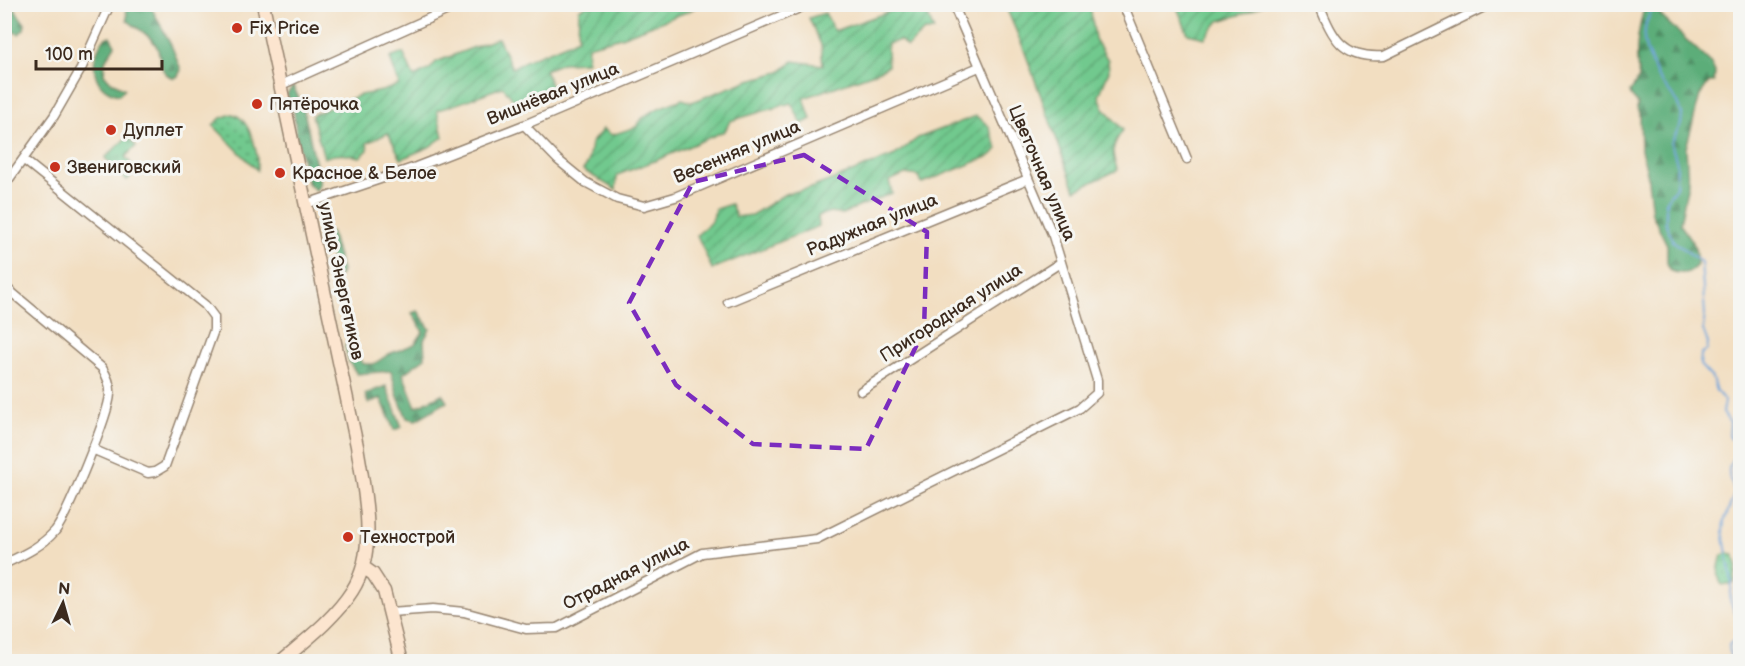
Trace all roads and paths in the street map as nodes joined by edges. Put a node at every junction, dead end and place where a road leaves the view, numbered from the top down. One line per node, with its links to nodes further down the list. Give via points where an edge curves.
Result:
1 (110, 4): 13 (street, via 81,69)
2 (263, 4): 10 (street, улица Энергетиков)
3 (461, 4): 10 (street)
4 (809, 4): 11 (street, Вишнёвая улица)
5 (953, 4): 9 (street, Цветочная улица)
6 (1123, 4): 12 (street)
7 (1319, 4): 8 (street, via 1330,33 1344,47 1361,55 1384,56)
8 (1484, 5)
9 (979, 67): 11 (street, Весенняя улица, via 686,192 644,206 617,199 585,182); 14 (street, Цветочная улица)
10 (281, 85): 16 (street, улица Энергетиков)
11 (524, 125): 16 (street, Вишнёвая улица)
12 (1187, 159)
13 (24, 160): 15 (street); 22 (street, via 205,305 214,317 214,330 165,466 148,473)
14 (1028, 179): 17 (street, Цветочная улица, via 1053,236); 19 (street, Радужная улица)
15 (4, 186)
16 (306, 204): 24 (street, улица Энергетиков, via 360,462 367,520)
17 (1060, 263): 20 (street, Пригородная улица); 21 (street, Цветочная улица)
18 (4, 286): 22 (street, via 106,375 108,406)
19 (728, 302)
20 (861, 392)
21 (1097, 393): 25 (street, Отрадная улица, via 1080,408 817,539 702,553 557,628 526,629 464,612 433,609)
22 (92, 449): 23 (street, via 61,523 40,545)
23 (4, 564)
24 (363, 567): 25 (street, via 380,582); 26 (street, via 340,607)
25 (390, 612): 27 (street)
26 (280, 662)
27 (402, 662)

